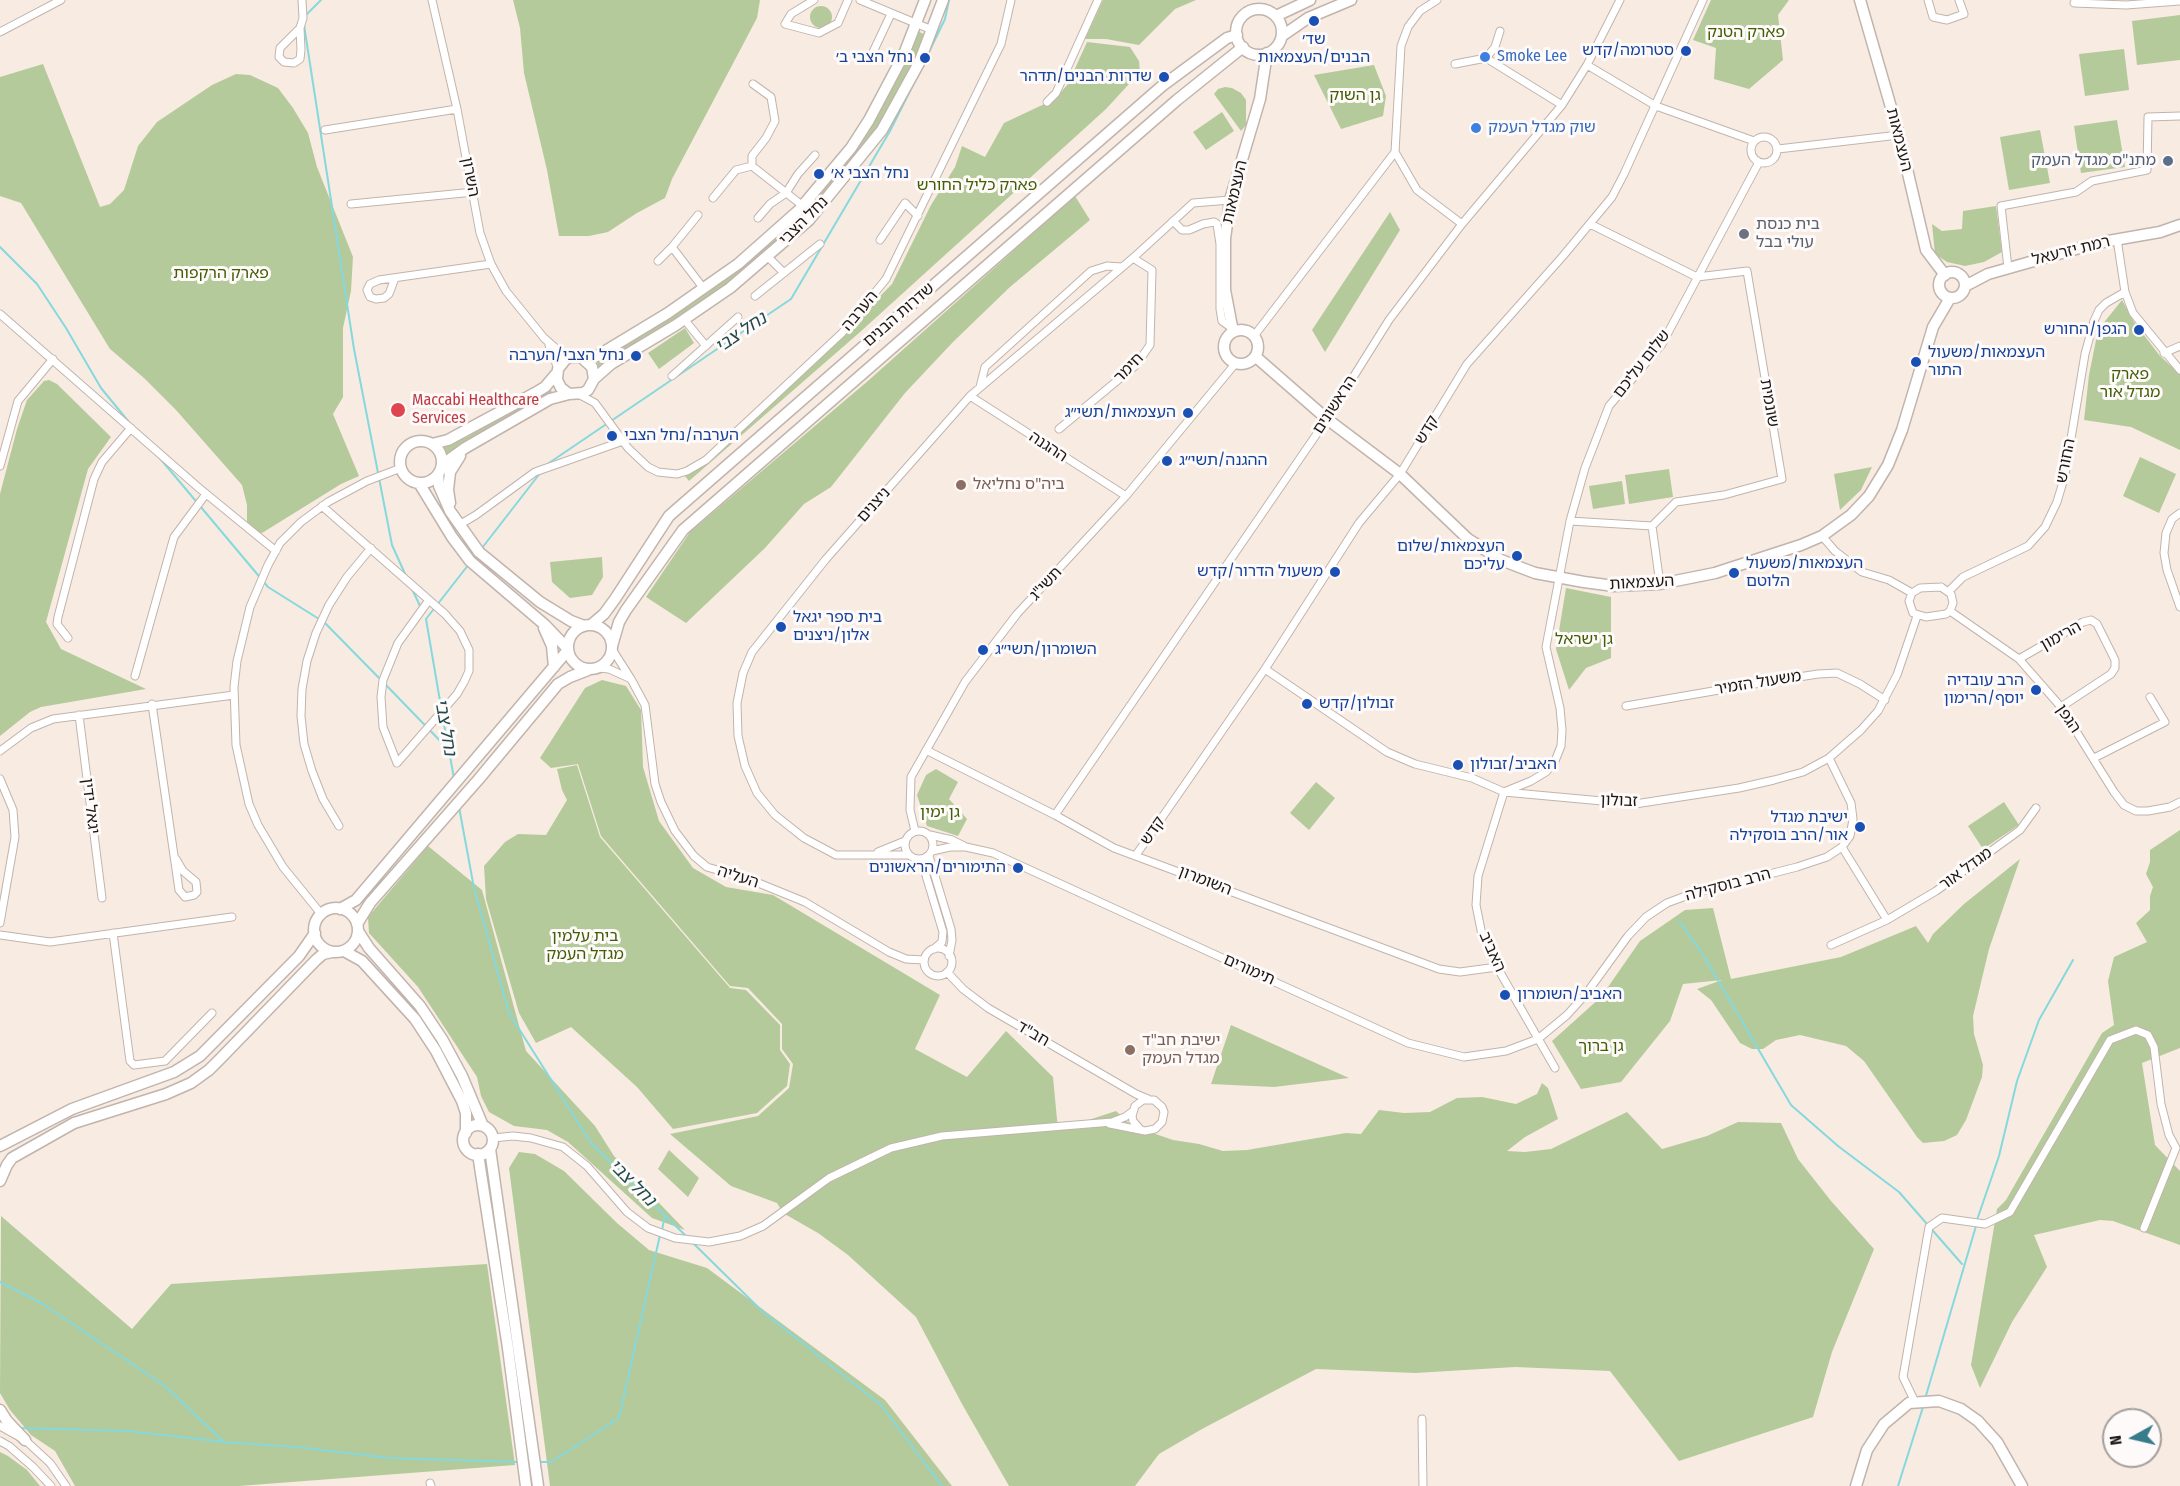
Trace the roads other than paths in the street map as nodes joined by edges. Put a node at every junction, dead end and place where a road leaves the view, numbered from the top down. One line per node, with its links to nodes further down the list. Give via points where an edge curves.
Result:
1 (61, 0): 28 (street)
2 (302, 0): 25 (street)
3 (432, 0): 41 (street, השרון)
4 (814, 0): 5 (street, via 791,14 785,24 819,33 838,23)
5 (848, 0)
6 (860, 0): 22 (street)
7 (925, 0): 24 (street, נחל הצבי)
8 (944, 0): 26 (street, נחל הצבי)
9 (1011, 0): 58 (street, הערבה, via 1001,44)
10 (1098, 0): 38 (street, via 1056,93)
11 (1310, 0): 23 (street)
12 (1351, 0): 30 (street, via 1308,18)
13 (1437, 0): 47 (street, via 1420,11 1401,46)
14 (1620, 0): 36 (street, הראשונים)
15 (1703, 0): 40 (street, קדש)
16 (1860, 0): 44 (street, העצמאות)
17 (1928, 0): 18 (street, via 1933,17 1947,20 1964,14)
18 (1959, 0)
19 (2180, 1): 20 (street)
20 (2074, 3)
21 (1252, 5): 23 (street); 29 (street, via 1239,20)
22 (891, 14): 24 (street); 32 (street)
23 (1276, 16): 30 (street)
24 (916, 24): 26 (street); 56 (street, נחל הצבי, via 869,120)
25 (300, 28): 25 (street, via 280,48 279,57 284,62 300,59)
26 (932, 30): 68 (street, נחל הצבי, via 919,63 882,130 809,220)
27 (1500, 31): 34 (street)
28 (0, 32)
29 (1237, 35): 31 (street); 134 (street, שדרות הבנים, via 1218,44 1162,86 669,516 604,614)
30 (1282, 36): 33 (street)
31 (1243, 47): 33 (street, via 1249,52); 136 (street, שדרות הבנים, via 1176,100 683,530 626,610)
32 (873, 52)
33 (1267, 53): 54 (street, העצמאות, via 1260,99)
34 (1486, 58): 35 (street); 39 (street)
35 (1455, 64)
36 (1587, 65): 39 (street, הראשונים); 40 (street)
37 (753, 84): 50 (street, via 771,98 775,121 752,156)
38 (1047, 102)
39 (1562, 105): 61 (street, הראשונים)
40 (1656, 106): 45 (street); 62 (street, קדש, via 1612,197)
41 (457, 109): 43 (street); 51 (street, השרון)
42 (2180, 117): 73 (street, via 2148,117 2147,170 2092,180 2076,192 2001,206)
43 (325, 130)
44 (1899, 135): 46 (street); 75 (street, העצמאות, via 1926,250)
45 (1754, 141): 46 (street, via 1771,138); 49 (street, via 1752,153)
46 (1778, 149): 49 (street, via 1772,161)
47 (1395, 152): 61 (street, via 1417,190); 87 (street)
48 (815, 155): 52 (street)
49 (1759, 162): 76 (street, שלום עליכם)
50 (752, 166): 52 (street); 53 (street, via 736,170)
51 (474, 192): 55 (street); 71 (street, השרון, via 480,233)
52 (786, 193): 56 (street); 59 (street)
53 (713, 198)
54 (1230, 200): 60 (street, ניצנים, via 1193,203); 86 (street, העצמאות, via 1225,290)
55 (351, 204)
56 (803, 207): 79 (street, נחל הצבי)
57 (698, 215): 67 (street)
58 (918, 216): 65 (street, via 905,203); 107 (street, הערבה, via 886,279 842,333 706,460 676,474 658,472)
59 (758, 218)
60 (1173, 221): 69 (street, ניצנים); 86 (street, via 1182,230 1217,224 1222,321)
61 (1462, 224): 104 (street, הראשונים, via 1389,320)
62 (1590, 224): 76 (street); 113 (street, קדש, via 1467,364)
63 (2180, 225): 64 (street, רמת יזרעאל)
64 (2117, 239): 73 (street, רמת יזרעאל); 80 (street)
65 (880, 240)
66 (820, 244): 74 (street)
67 (672, 247): 70 (street); 79 (street)
68 (768, 257): 74 (street); 85 (street, נחל הצבי)
69 (1133, 258): 72 (street, ניצנים); 106 (street, חימר, via 1152,270 1150,345 1136,365)
70 (658, 261)
71 (490, 264): 77 (street); 88 (street, השרון)
72 (1122, 267): 100 (street, ניצנים); 100 (street, via 1091,271 985,367)
73 (2008, 268): 78 (street, רמת יזרעאל, via 1969,284)
74 (784, 273): 81 (street)
75 (1945, 275): 78 (street, via 1956,273); 82 (street, via 1939,286 1942,294)
76 (1697, 277): 120 (street, שלום עליכם, via 1662,344 1609,406); 121 (street, שונמית, via 1747,271 1782,479 1724,495 1676,502)
77 (395, 278)
78 (1965, 282): 82 (street, via 1963,292)
79 (704, 289): 92 (street, נחל הצבי, via 603,353 591,358)
80 (2125, 292): 91 (street, via 2133,313); 127 (street, החורש, via 2106,303 2094,321 2065,475 2045,527 2028,546 1963,578)
81 (756, 296)
82 (1950, 298): 122 (street, העצמאות, via 1933,327 1888,465 1869,496)
83 (0, 314): 94 (street)
84 (738, 317): 89 (street)
85 (684, 319): 89 (street); 99 (street, נחל הצבי, via 610,364)
86 (1233, 330): 87 (street, via 1244,330); 95 (street, via 1224,351)
87 (1254, 336): 93 (street, via 1258,346)
88 (544, 338): 92 (street, השרון, via 560,352); 97 (street, השרון)
89 (706, 346): 98 (street)
90 (2180, 346): 91 (street)
91 (2164, 353): 96 (street)
92 (577, 357): 97 (street, via 565,360); 99 (street, via 592,367)
93 (1256, 357): 95 (street, via 1247,364); 104 (street, העצמאות)
94 (53, 359): 105 (street); 110 (street, via 18,400)
95 (1235, 364): 116 (street, תשי"ג)
96 (2180, 370)
97 (557, 371): 101 (street, via 558,384); 108 (street, via 535,393 448,440)
98 (672, 376)
99 (593, 382): 101 (street, via 588,390); 103 (street, הערבה)
100 (980, 387): 102 (street, ניצנים)
101 (574, 394): 103 (street, הערבה, via 594,403); 109 (street, via 550,399)
102 (970, 396): 116 (street, ההגנה); 167 (street, ניצנים, via 826,559 752,652 743,673 737,703 738,736 744,766 757,793 775,815 804,838 836,855)
103 (602, 414): 107 (street, הערבה)
104 (1327, 419): 113 (street, העצמאות); 159 (street, הראשונים)
105 (131, 428): 115 (street); 135 (street, via 102,462 94,478 58,617 57,624)
106 (1059, 429)
107 (622, 441): 119 (street, via 535,472 476,515)
108 (432, 444): 111 (street, via 424,441 410,445 401,454); 112 (street, via 442,457)
109 (472, 444): 112 (street, via 453,455); 119 (street, via 450,472 448,490)
110 (0, 466)
111 (401, 468): 114 (street, via 408,478); 117 (street, via 367,481)
112 (440, 471): 114 (street, via 432,480); 119 (street, via 439,486)
113 (1401, 474): 125 (street, העצמאות, via 1468,539 1492,555 1535,573); 141 (street, קדש, via 1359,523)
114 (419, 483): 133 (street, via 470,561)
115 (206, 494): 124 (street); 142 (street, via 174,537)
116 (1126, 496): 151 (street, תשי"ג, via 1017,614 965,682)
117 (322, 506): 123 (street); 124 (street, via 300,522)
118 (2180, 513): 130 (street, via 2166,532 2164,553)
119 (457, 521): 134 (street, via 479,552 525,591 554,612)
120 (1570, 521): 121 (street); 125 (street, שלום עליכם)
121 (1652, 526): 126 (street)
122 (1822, 536): 126 (street, העצמאות, via 1715,573); 128 (street, via 1834,551 1862,572 1889,580)
123 (371, 548): 129 (street); 160 (street, via 329,605 316,633 302,688 304,744 323,799)
124 (276, 551): 144 (street, via 242,635)
125 (1560, 578): 126 (street, העצמאות, via 1614,586); 156 (street, שלום עליכם, via 1546,647 1560,708 1561,746 1546,772)
126 (1660, 584)
127 (1949, 591): 128 (street, via 1941,587 1920,588); 131 (street, via 1953,603)
128 (1912, 593): 132 (street, via 1909,605)
129 (429, 600): 129 (street, via 398,643 383,680 383,727 397,763 457,694 469,671 465,640 453,622)
130 (2180, 607)
131 (1950, 610): 132 (street, via 1946,614); 138 (street, הגפן)
132 (1917, 616): 146 (street, זבולון)
133 (539, 620): 137 (street); 139 (street, via 552,646)
134 (588, 626): 136 (street, via 606,632); 137 (street, via 571,635)
135 (68, 638)
136 (612, 648): 140 (street, via 608,660); 143 (street, העליה)
137 (568, 649): 139 (street); 140 (street, via 574,664)
138 (2019, 659): 149 (street, הגפן); 149 (street, הרימון, via 2083,622 2091,620 2097,624 2115,660 2115,668)
139 (554, 667): 173 (street, via 356,900)
140 (593, 669): 143 (street, via 609,669); 178 (street, via 558,684 370,903)
141 (1265, 669): 156 (street, זבולון, via 1387,752); 169 (street, קדש)
142 (135, 676)
143 (631, 679): 186 (street, העליה, via 647,715 660,802 675,831 694,855 707,867 805,902 889,952 906,959)
144 (234, 695): 147 (street); 174 (street, via 236,745 249,804 283,867)
145 (2150, 698): 153 (street, via 2165,722)
146 (1885, 700): 148 (street, משעול הזמיר, via 1836,673); 154 (street, זבולון, via 1862,730)
147 (152, 705): 150 (street); 170 (street)
148 (1626, 706)
149 (2061, 707): 153 (street, הגפן)
150 (79, 715): 152 (street, via 41,723); 172 (street, יגאל ידין)
151 (926, 750): 159 (street, השומרון); 161 (street, תשי"ג, via 911,777 910,810)
152 (0, 751)
153 (2094, 758): 157 (street, הגפן, via 2124,805 2136,811 2159,810)
154 (1829, 759): 156 (street, זבולון, via 1774,780 1635,804); 165 (street, via 1851,803 1850,836)
155 (0, 779): 177 (street, via 13,810 15,837)
156 (1504, 792): 187 (street, האביב, via 1478,876 1476,904 1482,935)
157 (2180, 802)
158 (2036, 808): 176 (street, מגדל אור, via 2020,830 1936,891)
159 (1055, 815): 169 (street, השומרון, via 1114,848)
160 (339, 826)
161 (915, 831): 162 (street); 163 (street)
162 (930, 835): 164 (street, תימורים); 166 (street, via 934,846)
163 (905, 841): 167 (street, ניצנים); 168 (street)
164 (966, 847): 166 (street, תימורים); 190 (street, תימורים, via 993,853 1408,1042 1464,1057 1506,1051)
165 (1842, 847): 176 (street); 190 (street, הרב בוסקילה, via 1797,867 1667,903 1646,917 1581,1000)
166 (930, 853): 171 (street); 185 (street, via 951,929)
167 (873, 854): 168 (street, ניצנים)
168 (908, 855): 171 (street)
169 (1136, 855): 187 (street, השומרון, via 1439,969 1460,972)
170 (176, 859): 170 (street, via 179,890 186,897 194,896 196,882 183,872)
171 (921, 859): 183 (street, via 944,932 942,942)
172 (102, 897)
173 (340, 909): 174 (street); 178 (street, via 349,913)
174 (321, 915): 180 (street)
175 (232, 917): 179 (street)
176 (1887, 920): 182 (street, מגדל אור)
177 (0, 923)
178 (357, 928): 184 (street, via 354,944); 196 (street, via 442,1039)
179 (113, 933): 181 (street, via 50,942); 189 (street, via 130,1061 134,1065 165,1061)
180 (315, 933): 184 (street, via 321,946); 200 (street, via 299,956 200,1056 174,1072 72,1109)
181 (0, 935)
182 (1831, 945)
183 (934, 949): 185 (street); 186 (street)
184 (338, 951): 198 (street, via 362,961 415,1019 462,1101); 204 (street, via 316,960 200,1076 166,1094 74,1123 12,1158)
185 (949, 956): 188 (street, via 951,966)
186 (924, 960): 188 (street, via 926,969 934,975)
187 (1497, 967): 190 (street, האביב)
188 (947, 972): 192 (street, חב"ד, via 988,1008)
189 (212, 1013)
190 (1538, 1039): 191 (street, האביב)
191 (1555, 1068)
192 (1125, 1088): 193 (street, חב"ד); 194 (street)
193 (1149, 1099): 194 (street, via 1138,1102); 197 (street, via 1162,1107 1164,1117 1155,1129)
194 (1133, 1109): 195 (street, via 1119,1120); 197 (street, via 1133,1121)
195 (1104, 1124): 197 (street); 199 (street, via 962,1134 908,1144 828,1178 763,1226 740,1236 709,1242 675,1238 648,1228 563,1147 513,1136)
196 (483, 1126): 198 (street, via 472,1126); 199 (street, via 490,1131)
197 (1140, 1129)
198 (465, 1133): 202 (street, via 466,1148)
199 (492, 1143): 202 (street, via 485,1153); 215 (street, via 496,1202)
200 (0, 1146)
201 (2178, 1150): 205 (street); 206 (street, via 2164,1120 2154,1047 2148,1035 2136,1030 2110,1040 2010,1212 1985,1224 1942,1218 1929,1227 1903,1377)
202 (478, 1155): 214 (street)
203 (0, 1170): 204 (street)
204 (0, 1179)
205 (2144, 1228)
206 (1915, 1402): 217 (street, via 1884,1424 1867,1450); 218 (street, via 1940,1401 1978,1421 1996,1442)
207 (0, 1410): 210 (street)
208 (1422, 1419): 216 (street)
209 (0, 1426): 210 (street)
210 (25, 1440): 213 (street, via 50,1463)
211 (0, 1441): 212 (street)
212 (51, 1486)
213 (66, 1486)
214 (526, 1486)
215 (538, 1486)
216 (1423, 1486)
217 (1856, 1486)
218 (2022, 1486)

